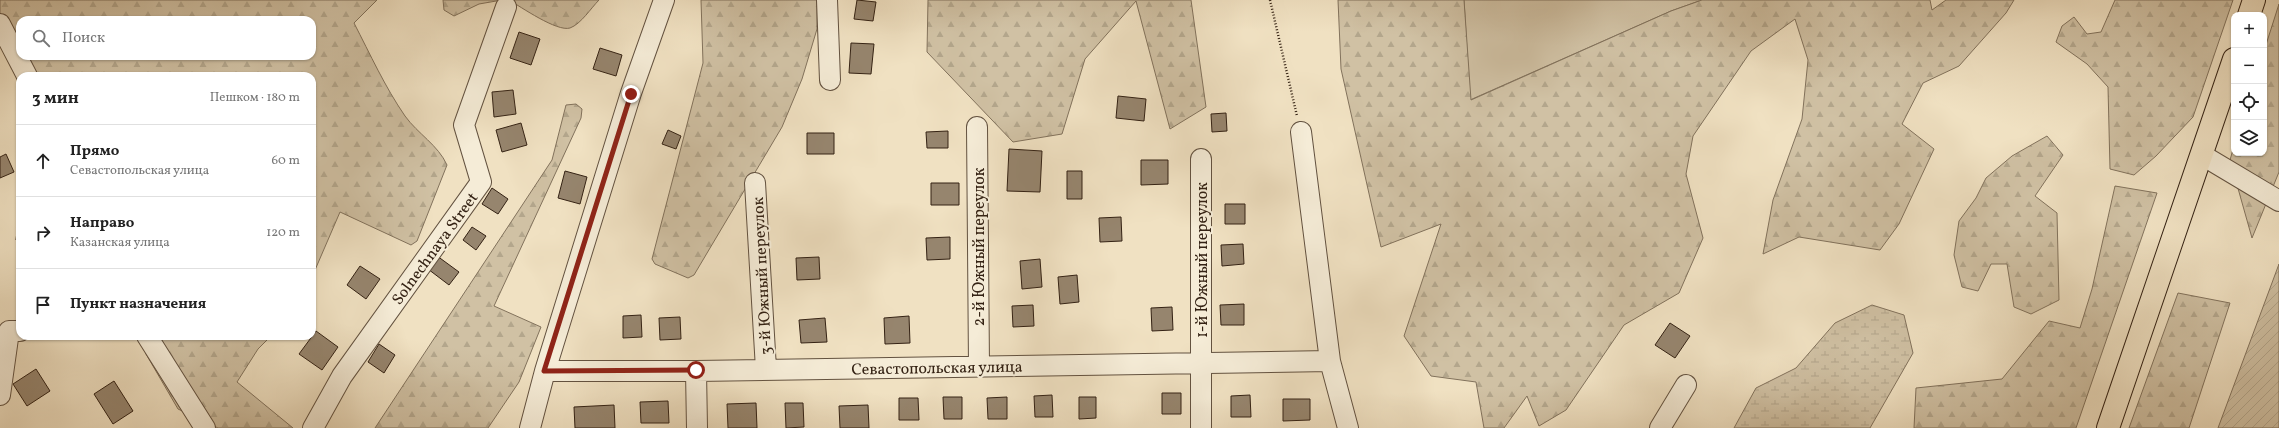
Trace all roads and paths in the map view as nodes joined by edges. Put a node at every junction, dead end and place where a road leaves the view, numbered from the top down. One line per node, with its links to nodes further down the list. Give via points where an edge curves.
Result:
1 (664, 0): 26 (street, via 631,94)
2 (827, 0): 12 (street)
3 (1270, 0): 14 (path)
4 (2254, 0): 6 (main road)
5 (506, 7): 30 (street, Solnechnaya Street, via 464,125 481,182 342,376)
6 (2250, 12)
7 (0, 24): 8 (street)
8 (16, 55)
9 (19, 60): 11 (street)
10 (2231, 68): 15 (main road)
11 (25, 72)
12 (830, 80)
13 (977, 127): 23 (street, 2-й Южный переулок)
14 (1301, 132): 21 (street)
15 (2202, 155): 18 (street); 36 (main road)
16 (1201, 159): 22 (street, 1-й Южный переулок)
17 (755, 183): 25 (street, 3-й Южный переулок)
18 (2279, 201)
19 (15, 331): 28 (street)
20 (150, 340): 29 (street)
21 (1330, 361): 22 (street, Севастопольская улица); 34 (street)
22 (1202, 362): 23 (street, Севастопольская улица); 33 (street, 1-й Южный переулок)
23 (979, 366): 25 (street, Севастопольская улица)
24 (696, 370): 25 (street, Севастопольская улица); 26 (street, Севастопольская улица); 32 (street)
25 (766, 370)
26 (544, 371): 31 (street)
27 (1686, 385): 35 (street)
28 (0, 395)
29 (205, 428)
30 (313, 428)
31 (530, 428)
32 (697, 428)
33 (1201, 428)
34 (1348, 428)
35 (1660, 428)
36 (2108, 428)

